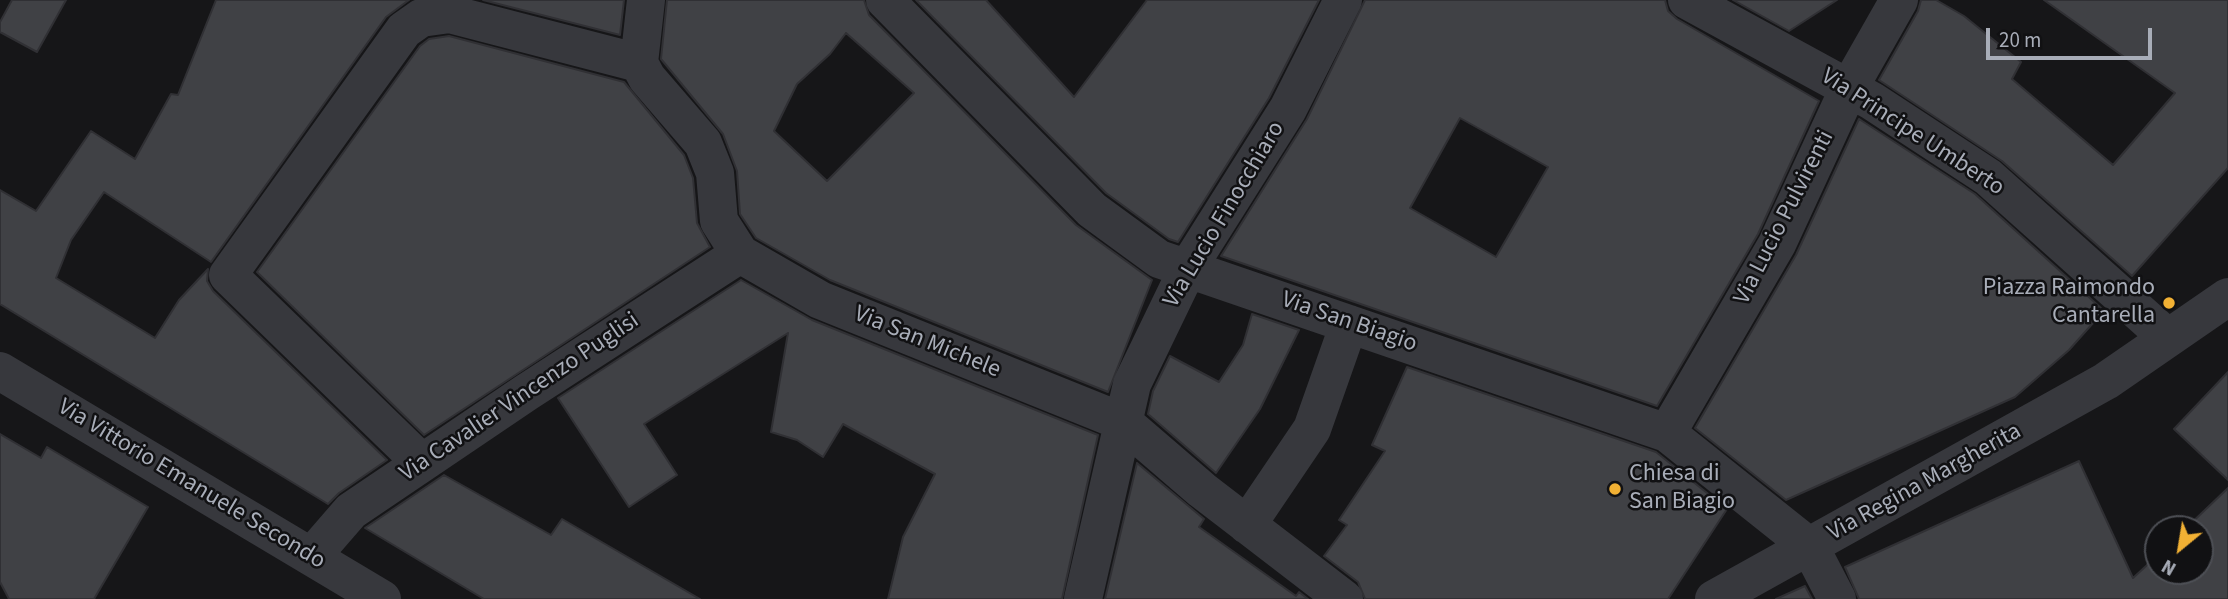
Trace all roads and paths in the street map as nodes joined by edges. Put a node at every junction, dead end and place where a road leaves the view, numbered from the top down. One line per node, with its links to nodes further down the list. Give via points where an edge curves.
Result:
1 (646, 0): 6 (street)
2 (885, 0): 9 (street, Via San Biagio, via 1092,209 1159,259)
3 (1342, 0): 9 (street, Via Lucio Finocchiaro, via 1288,108)
4 (1687, 0): 7 (street, Via Principe Umberto)
5 (1899, 0): 7 (street, Via Lucio Pulvirenti)
6 (639, 63): 8 (street, Via San Michele, via 703,143 715,173 719,221); 16 (street, via 450,14 421,18 404,30 228,275)
7 (1849, 88): 12 (street, Via Principe Umberto, via 1988,177); 15 (street, Via Lucio Pulvirenti, via 1777,244)
8 (740, 254): 14 (street, Via San Michele, via 820,300); 16 (street, Via Cavalier Vincenzo Puglisi)
9 (1189, 266): 11 (street, Via San Biagio); 14 (street, Via Lucio Finocchiaro, via 1132,384)
10 (2228, 298): 12 (street, Via Regina Margherita)
11 (1349, 324): 15 (street, Via San Biagio); 17 (street, via 1312,429)
12 (2168, 338): 18 (street, Via Regina Margherita, via 2133,363)
13 (0, 371): 19 (street, Via Vittorio Emanuele Secondo)
14 (1124, 422): 17 (street, Via San Michele); 21 (street, Via Lucio Finocchiaro)
15 (1667, 433): 18 (street, Via San Biagio)
16 (422, 463): 19 (street, Via Cavalier Vincenzo Puglisi, via 351,511)
17 (1247, 525): 22 (street, Via San Michele)
18 (1810, 547): 23 (street, Via Regina Margherita); 24 (street, Via San Biagio)
19 (312, 556): 20 (street, Via Vittorio Emanuele Secondo)
20 (382, 599)
21 (1083, 599)
22 (1344, 599)
23 (1714, 599)
24 (1837, 599)

